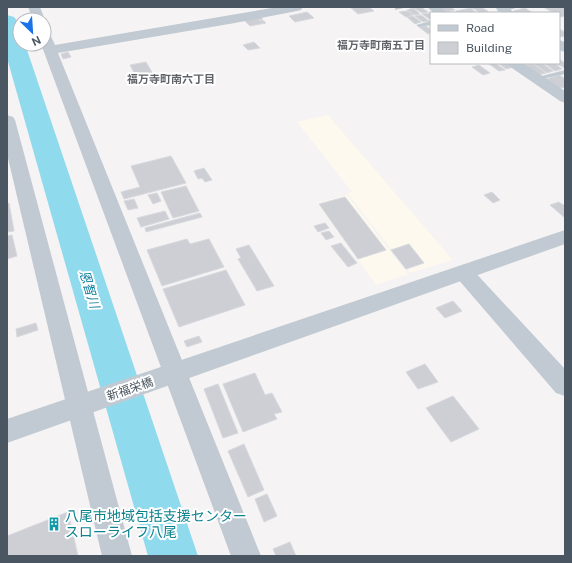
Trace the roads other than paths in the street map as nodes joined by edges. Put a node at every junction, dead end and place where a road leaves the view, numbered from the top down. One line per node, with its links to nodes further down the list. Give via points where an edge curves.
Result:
1 (297, 7): 8 (street, via 235,19)
2 (405, 7): 4 (lane)
3 (516, 7): 5 (lane)
4 (397, 9)
5 (504, 10)
6 (430, 23): 7 (lane)
7 (419, 25)
8 (52, 41)
9 (51, 52): 17 (street)
10 (516, 64): 12 (street)
11 (565, 72): 12 (lane)
12 (537, 78): 13 (street)
13 (565, 98)
14 (7, 120): 19 (street)
15 (565, 237): 16 (street, 新福栄橋)
16 (464, 273): 17 (street, 新福栄橋); 18 (street)
17 (171, 375): 19 (street, 新福栄橋); 22 (street)
18 (565, 386)
19 (87, 404): 20 (street, 新福栄橋); 21 (street)
20 (7, 431)
21 (117, 556)
22 (246, 556)

